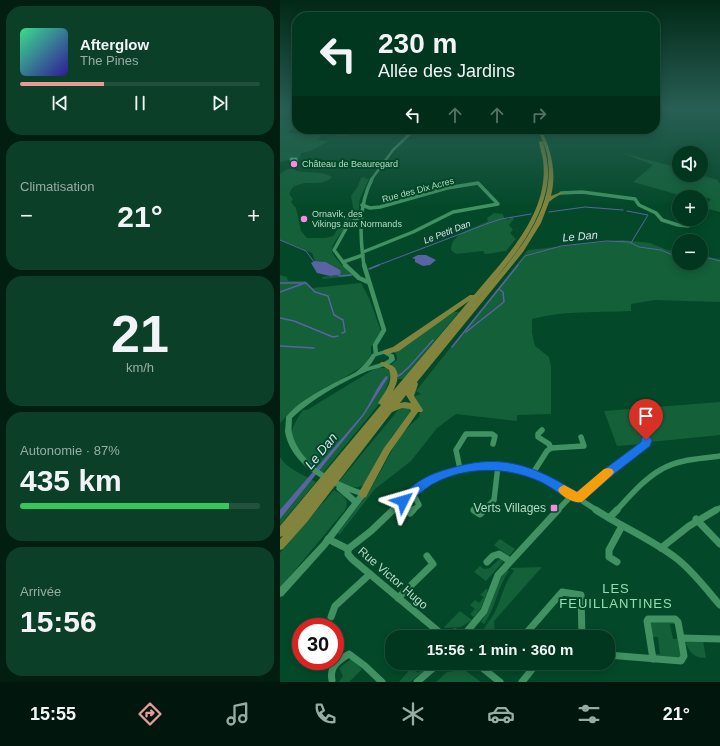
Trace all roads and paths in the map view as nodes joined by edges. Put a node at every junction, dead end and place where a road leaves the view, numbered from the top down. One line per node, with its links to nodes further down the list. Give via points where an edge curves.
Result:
1 (399, 142): 7 (street, via 368,186)
2 (540, 142): 13 (highway, via 544,149 546,181 535,217 525,235)
3 (546, 142): 4 (highway, via 552,172)
4 (551, 190): 5 (highway); 6 (highway)
5 (560, 193): 6 (highway); 9 (street, via 582,192 635,199 639,205)
6 (548, 201): 18 (highway, via 539,223 521,252)
7 (362, 205): 8 (street); 10 (street, Rue des Dix Acres, via 370,208 380,207 447,188 478,183 498,204 453,212)
8 (361, 216): 10 (street); 11 (street, via 354,219 335,248)
9 (672, 223)
10 (363, 254): 11 (street); 12 (street)
11 (343, 262): 12 (street, via 361,280)
12 (368, 282): 14 (street, via 384,328 383,335 376,342 376,347)
13 (484, 287): 14 (highway, via 396,349); 25 (highway)
14 (382, 353): 15 (street); 16 (street, via 390,354 392,358 391,361)
15 (372, 360): 16 (street); 17 (street)
16 (381, 364): 17 (street); 25 (highway, via 392,368 392,386)
17 (358, 372): 22 (street, via 296,411 286,421)
18 (414, 380): 19 (highway); 21 (highway, via 410,396 419,409 418,414)
19 (389, 411): 21 (highway, via 402,405 409,405 414,409 413,415); 47 (highway, via 332,485)
20 (542, 430): 27 (street, via 538,437)
21 (398, 433): 34 (highway)
22 (281, 435)
23 (581, 437): 27 (street, via 584,446)
24 (646, 440): 36 (street, via 646,443)
25 (353, 444): 44 (highway)
26 (493, 444): 31 (street, via 495,436 492,434 470,433 463,437 456,450)
27 (551, 448): 32 (street)
28 (720, 456): 41 (street, via 682,462 656,472)
29 (498, 466): 31 (street); 32 (street); 39 (street, via 494,500 480,514)
30 (301, 467): 33 (street)
31 (460, 469): 35 (street, via 434,478)
32 (533, 473): 36 (street)
33 (340, 488): 34 (street); 37 (street)
34 (363, 494): 37 (street)
35 (411, 494): 40 (street, via 419,505); 49 (street)
36 (575, 497): 41 (street); 51 (street)
37 (356, 504): 45 (street)
38 (720, 508): 42 (street)
39 (474, 510)
40 (410, 513)
41 (609, 518): 43 (street)
42 (696, 519): 46 (street); 48 (street)
43 (622, 526): 48 (street); 53 (street, via 609,550 609,557)
44 (280, 533)
45 (328, 539): 49 (street, Rue Victor Hugo); 55 (street)
46 (720, 544)
47 (280, 546)
48 (661, 548): 57 (street, via 679,561)
49 (348, 549): 54 (street, Rue Victor Hugo, via 350,556)
50 (427, 556): 56 (street, via 433,564)
51 (510, 561): 52 (street, via 499,554); 60 (street, via 498,575 484,611)
52 (487, 562)
53 (617, 562)
54 (370, 574): 56 (street, Rue Victor Hugo); 58 (street, via 335,606)
55 (280, 593)
56 (398, 598): 59 (street, Rue Victor Hugo)
57 (720, 605)
58 (331, 617)
59 (437, 630)
60 (470, 630)
61 (529, 630): 62 (street, via 562,592 581,595)
62 (582, 630)
63 (681, 638): 64 (street); 66 (street, via 684,656 681,660); 66 (street, via 675,619 648,619)
64 (720, 639)
65 (615, 656): 66 (street)
66 (653, 659)
67 (431, 670): 72 (street)
68 (485, 670): 73 (street)
69 (531, 670): 74 (street)
70 (332, 680): 71 (street, via 332,668 349,654)
71 (382, 682)
72 (417, 682)
73 (500, 682)
74 (522, 682)

